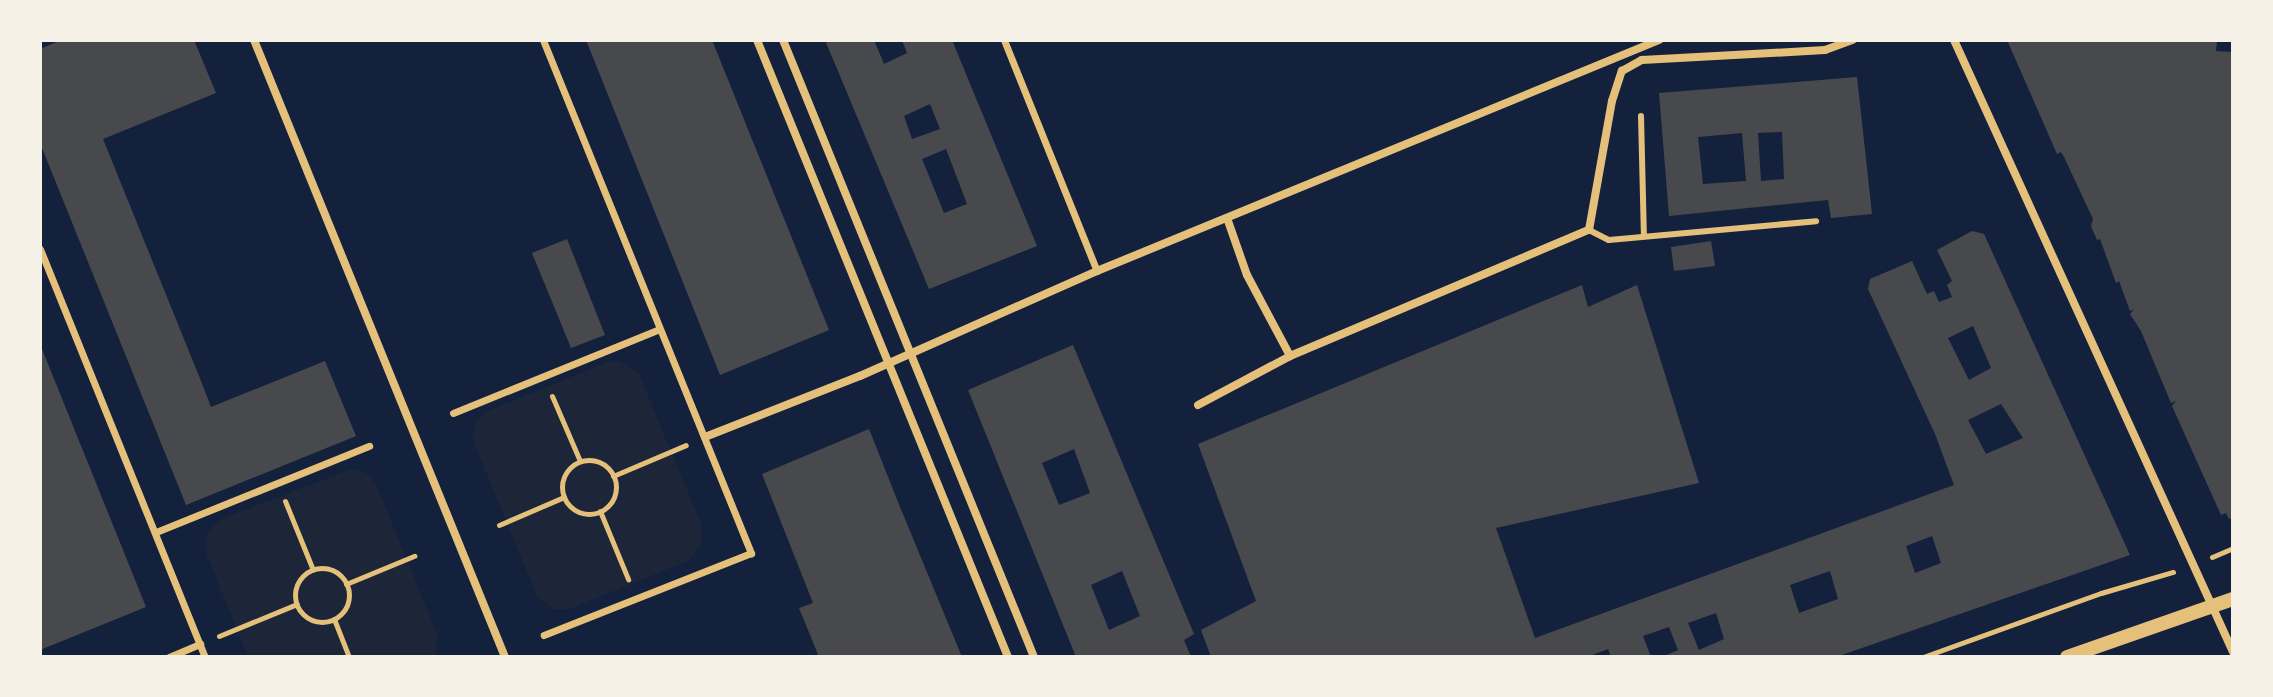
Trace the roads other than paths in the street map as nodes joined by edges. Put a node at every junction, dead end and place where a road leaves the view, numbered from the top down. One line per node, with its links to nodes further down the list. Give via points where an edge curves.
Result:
1 (254, 40): 32 (street)
2 (543, 40): 16 (street)
3 (757, 40): 19 (street)
4 (783, 40): 17 (street)
5 (1004, 40): 15 (street)
6 (1659, 40): 10 (street)
7 (1852, 40): 12 (street, via 1825,50 1642,60 1622,71)
8 (1954, 40): 26 (street)
9 (1641, 116): 13 (lane)
10 (1227, 218): 15 (street); 18 (street, via 1247,275)
11 (1816, 221): 13 (lane)
12 (1589, 230): 13 (lane, via 1609,240); 18 (street)
13 (1644, 236)
14 (40, 249): 24 (street)
15 (1097, 271): 17 (street)
16 (660, 329): 21 (street); 22 (street)
17 (910, 353): 19 (street); 34 (street)
18 (1290, 356): 20 (street)
19 (888, 361): 22 (street); 33 (street)
20 (1198, 405)
21 (453, 413)
22 (705, 437): 27 (street, via 751,553)
23 (369, 446): 24 (street)
24 (156, 532): 28 (street)
25 (2233, 599): 26 (street)
26 (2212, 607): 29 (street); 35 (street)
27 (544, 635)
28 (200, 644): 30 (street); 31 (street)
29 (2233, 652)
30 (169, 657)
31 (205, 657)
32 (505, 657)
33 (1008, 657)
34 (1034, 657)
35 (2067, 657)

